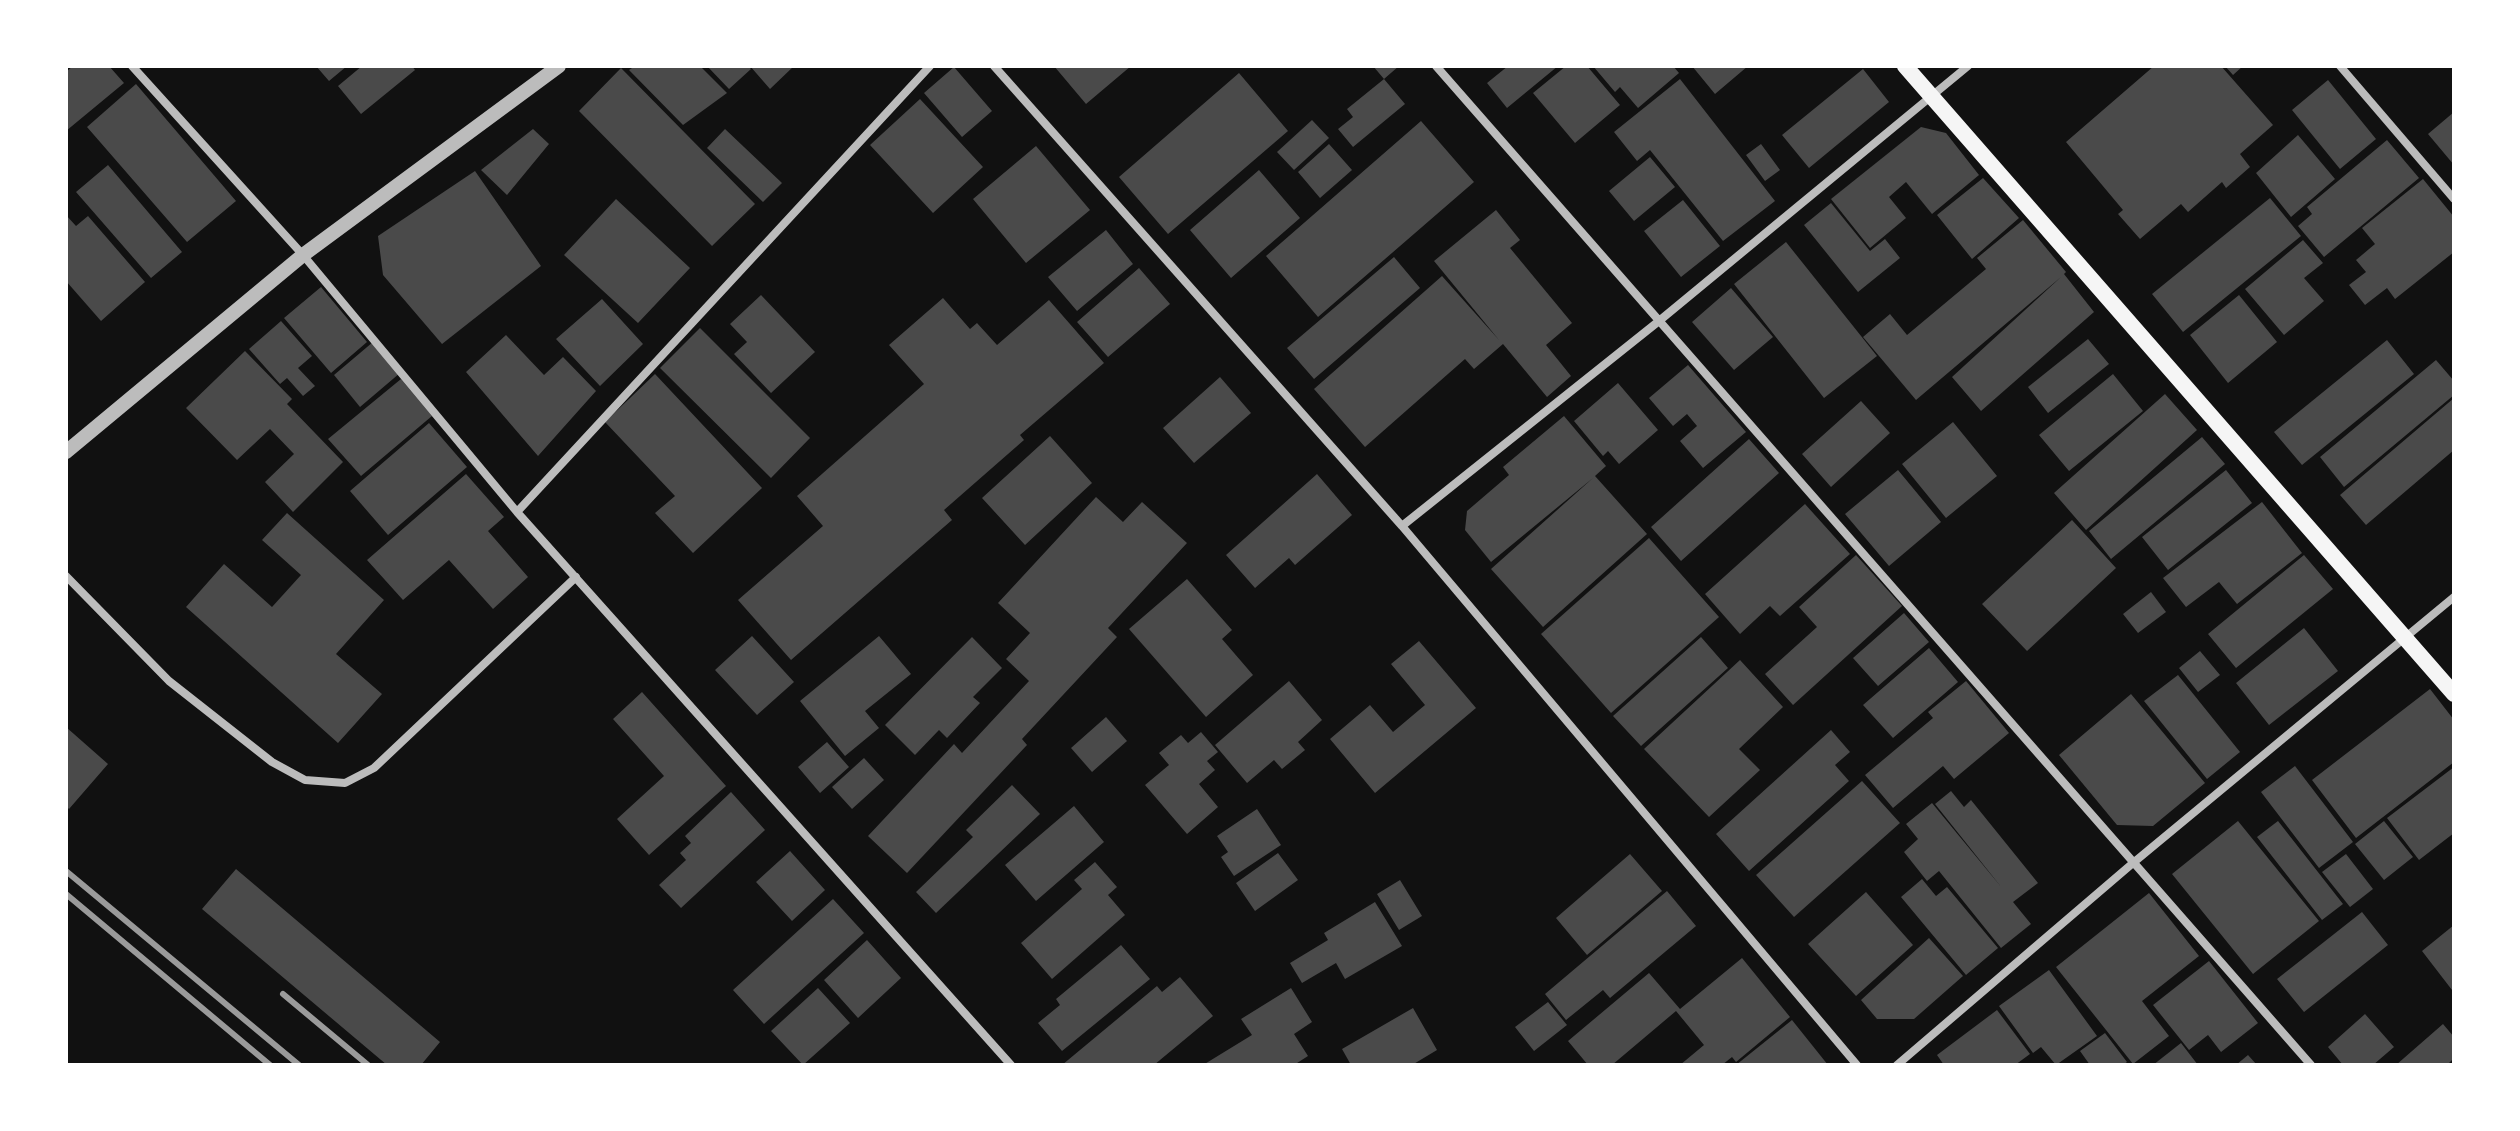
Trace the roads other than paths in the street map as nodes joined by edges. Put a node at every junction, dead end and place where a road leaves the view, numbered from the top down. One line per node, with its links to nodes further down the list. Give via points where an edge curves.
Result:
1 (132, 66): 11 (street)
2 (559, 66): 11 (street)
3 (930, 66): 14 (street)
4 (994, 66): 15 (street)
5 (1436, 66): 12 (street)
6 (1905, 66): 9 (main road)
7 (1968, 66): 9 (street)
8 (2340, 66): 10 (street)
9 (1931, 96): 12 (street); 19 (main road)
10 (2454, 199)
11 (303, 255): 13 (street); 14 (street)
12 (1659, 321): 15 (street); 21 (street)
13 (66, 452)
14 (517, 512): 17 (street)
15 (1402, 526): 23 (street)
16 (66, 576): 17 (street, via 169,681 272,762 305,780 345,783 374,768)
17 (576, 577): 22 (street)
18 (2454, 597): 19 (street)
19 (2406, 638): 20 (main road); 21 (street)
20 (2454, 694)
21 (2133, 863): 24 (street); 25 (street)
22 (1011, 1065)
23 (1857, 1065)
24 (1897, 1065)
25 (2311, 1065)

